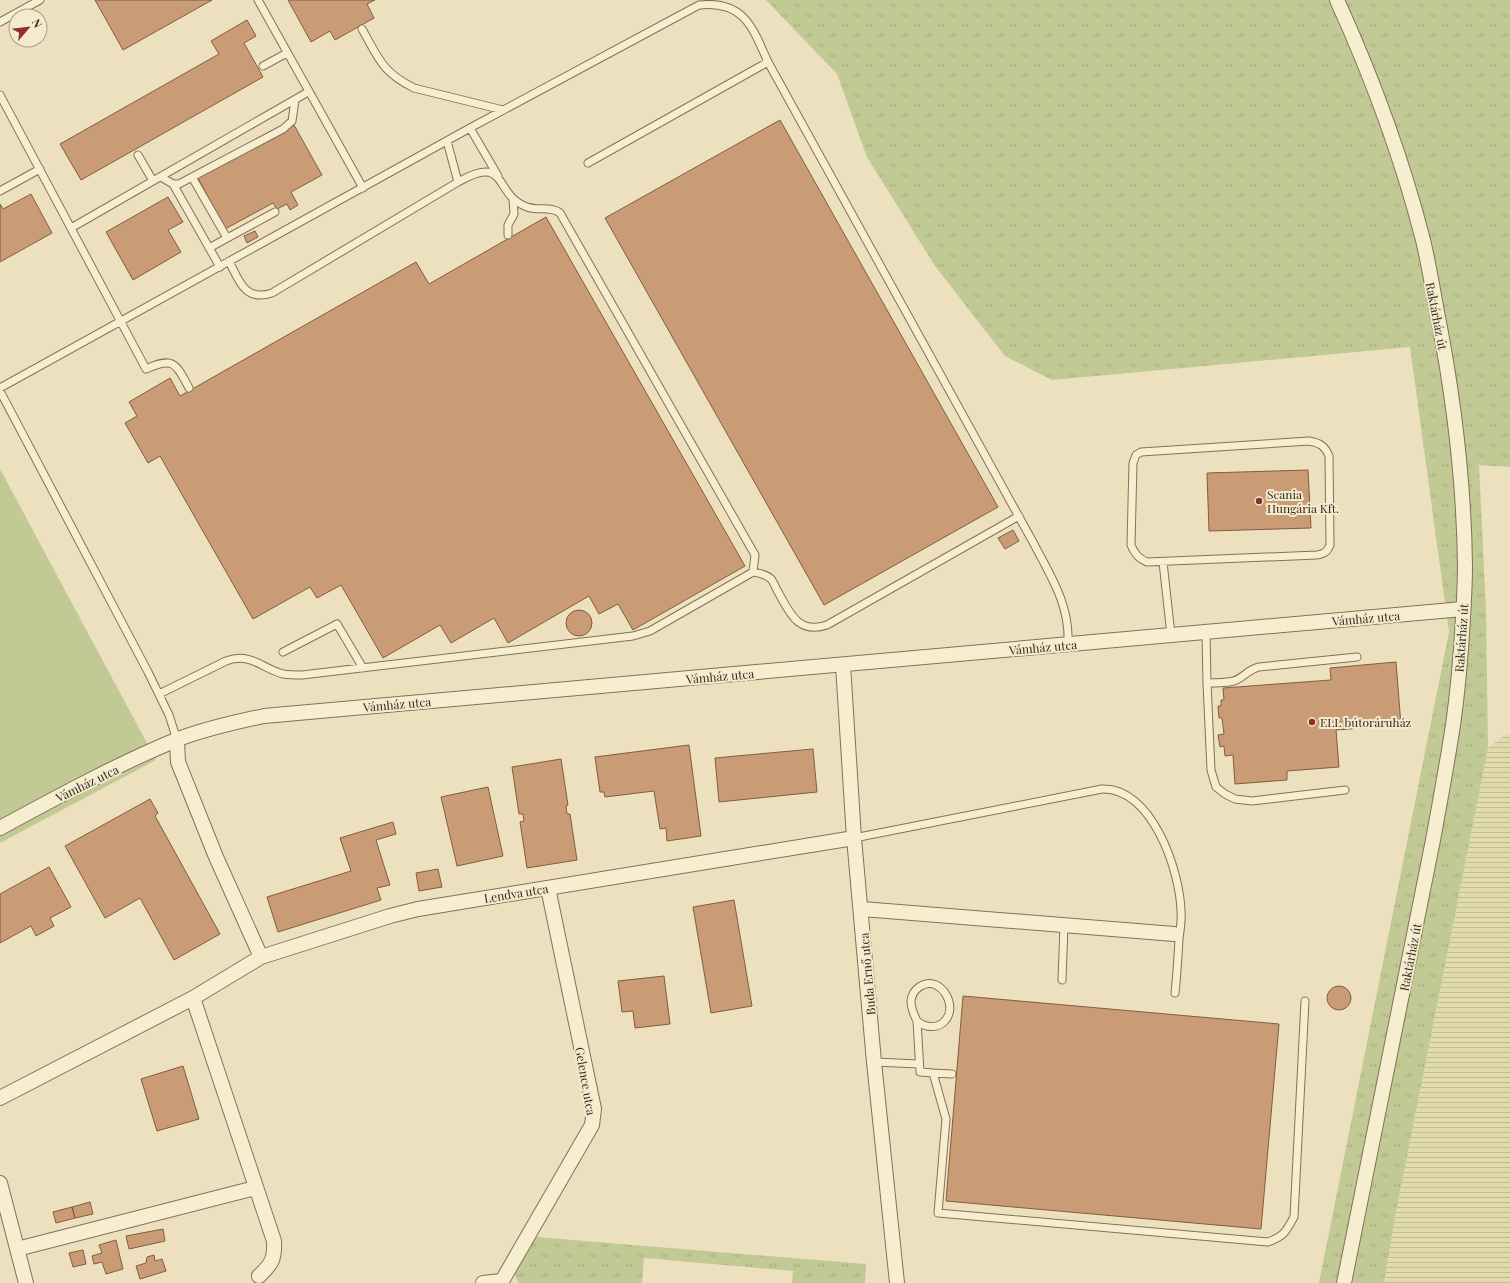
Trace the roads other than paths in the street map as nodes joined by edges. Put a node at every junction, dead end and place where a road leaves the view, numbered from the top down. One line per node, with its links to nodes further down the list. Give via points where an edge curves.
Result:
1 (40, 0): 4 (lane)
2 (258, 0): 6 (lane)
3 (1337, 0): 40 (street, Raktárház út, via 1375,91 1423,241 1454,410 1460,467 1465,568)
4 (0, 22)
5 (362, 29): 12 (lane, via 380,62 401,81 414,88)
6 (287, 53): 8 (lane); 9 (lane)
7 (768, 62): 12 (lane, via 746,16 730,4 716,0 699,5); 16 (lane); 37 (lane)
8 (263, 66)
9 (308, 92): 11 (lane); 24 (lane)
10 (0, 95): 17 (lane)
11 (295, 100): 18 (lane); 19 (lane, via 292,121 288,125)
12 (503, 110): 13 (lane)
13 (470, 128): 14 (lane); 20 (lane)
14 (447, 141): 22 (lane); 24 (lane)
15 (138, 155): 21 (lane)
16 (588, 163)
17 (40, 169): 25 (lane); 28 (lane)
18 (161, 177): 21 (lane); 23 (lane)
19 (192, 177): 23 (lane, via 179,184); 30 (lane)
20 (500, 179): 22 (lane, via 486,171); 26 (lane)
21 (153, 182): 28 (lane)
22 (458, 182): 32 (lane, via 272,293 261,295 247,291)
23 (173, 184): 31 (lane)
24 (363, 188): 32 (lane)
25 (0, 191)
26 (513, 199): 29 (lane, via 514,214 508,225); 39 (lane, via 528,208 556,210 560,213 755,555)
27 (275, 212): 30 (lane)
28 (71, 228): 34 (lane)
29 (508, 235)
30 (227, 238): 31 (lane)
31 (209, 248): 33 (lane)
32 (229, 261): 33 (lane)
33 (220, 267): 34 (lane)
34 (121, 321): 35 (lane, via 146,369 164,362 173,364 179,368); 36 (lane)
35 (189, 388)
36 (0, 390): 49 (lane)
37 (1019, 516): 39 (lane, via 827,626 819,628 809,628 798,622 771,579); 43 (lane, via 1064,605)
38 (1163, 562): 38 (lane, via 1141,560 1131,545 1133,463 1141,452 1309,441 1322,445 1326,450 1330,539 1328,550 1323,554); 42 (lane)
39 (753, 572): 47 (lane, via 643,634)
40 (1463, 609): 41 (street, Vámház utca); 78 (street, Raktárház út, via 1453,724 1430,856)
41 (1206, 633): 42 (street, Vámház utca); 48 (lane)
42 (1171, 635): 43 (street, Vámház utca)
43 (1068, 644): 46 (street, Vámház utca)
44 (283, 652): 47 (lane, via 337,624)
45 (1357, 657): 48 (lane, via 1259,667 1234,680)
46 (843, 665): 50 (street, Vámház utca, via 264,716); 53 (street, Buda Ernő utca)
47 (363, 668): 49 (lane, via 289,675 252,660 237,658)
48 (1208, 684): 51 (lane, via 1211,770 1216,787 1225,794 1235,799 1252,801)
49 (159, 694): 50 (lane)
50 (177, 740): 52 (street, Vámház utca, via 80,785); 58 (street, via 178,762 216,857)
51 (1345, 790)
52 (0, 828)
53 (854, 838): 54 (street, Lendva utca); 55 (street, Buda Ernő utca); 60 (lane, via 1102,789 1117,790 1139,805 1149,817 1163,841 1178,885 1181,912)
54 (548, 888): 58 (street, Lendva utca, via 418,909); 74 (street, Gelence utca, via 594,1117 590,1131)
55 (862, 909): 56 (street); 64 (street, Buda Ernő utca)
56 (1064, 925): 57 (street); 59 (lane)
57 (1174, 934)
58 (261, 956): 61 (street, Lendva utca)
59 (1062, 980)
60 (1175, 993)
61 (193, 998): 68 (street, Lendva utca); 70 (street)
62 (1305, 1001): 66 (lane, via 1294,1217 1282,1236 1268,1242 938,1214 946,1119)
63 (917, 1021): 63 (lane, via 912,1007 913,996 920,986 937,986 950,1003 949,1016 932,1027 926,1027); 65 (lane)
64 (874, 1062): 65 (lane); 77 (street, Buda Ernő utca)
65 (919, 1064): 66 (lane, via 920,1072)
66 (933, 1073): 67 (lane)
67 (952, 1074)
68 (0, 1098)
69 (0, 1183): 71 (street)
70 (255, 1188): 72 (street); 73 (street, via 274,1241 272,1261)
71 (4, 1216): 72 (street)
72 (17, 1249): 75 (street)
73 (256, 1280)
74 (504, 1282): 76 (street, Gelence utca)
75 (26, 1283)
76 (483, 1283)
77 (898, 1283)
78 (1344, 1283)

